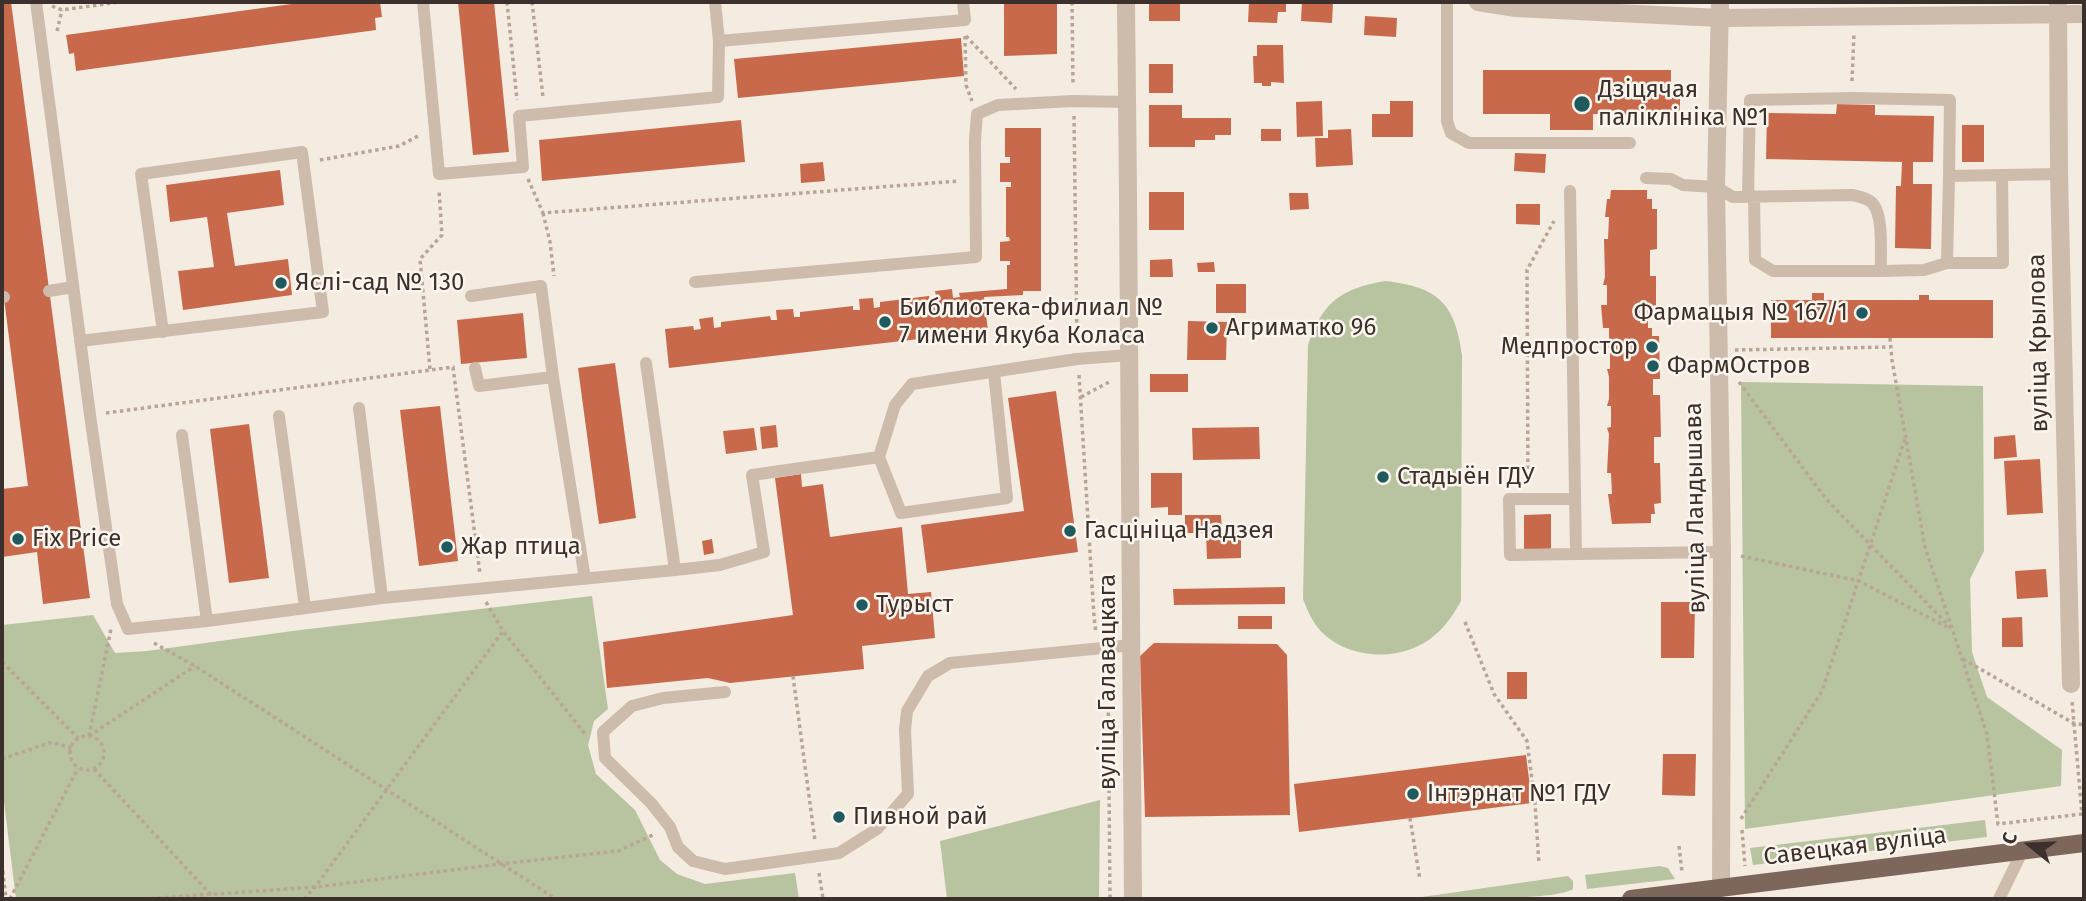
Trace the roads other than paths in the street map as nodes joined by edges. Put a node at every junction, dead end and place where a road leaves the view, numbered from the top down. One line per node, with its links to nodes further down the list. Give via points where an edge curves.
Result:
1 (36, 2): 24 (lane)
2 (423, 2): 11 (lane, via 439,174 523,167 519,116 718,97)
3 (715, 2): 11 (lane)
4 (963, 2): 11 (lane, via 965,20)
5 (1126, 2): 12 (street, вуліца Галавацкага)
6 (1447, 2): 13 (lane, via 1447,121 1451,134 1469,143)
7 (1478, 2): 9 (street, via 1516,8)
8 (2058, 8): 9 (street); 10 (street); 14 (street, вуліца Крылова)
9 (1720, 10): 18 (street, вуліца Ландышава)
10 (2084, 13)
11 (719, 41)
12 (1127, 102): 23 (lane, via 998,104 977,114 976,257); 29 (street, вуліца Галавацкага)
13 (1630, 143)
14 (2059, 174): 15 (lane); 47 (street, вуліца Крылова)
15 (2002, 175): 16 (lane); 21 (lane, via 2003,263)
16 (1950, 176): 20 (lane, via 1950,100 1751,100); 21 (lane)
17 (1646, 177): 18 (lane)
18 (1716, 187): 20 (lane, via 1733,197); 39 (street, вуліца Ландышава)
19 (1570, 191): 38 (lane)
20 (1751, 196): 22 (lane, via 1865,198 1880,217); 22 (lane, via 1755,260 1773,271)
21 (1948, 263): 22 (lane, via 1924,270)
22 (1881, 271)
23 (695, 282)
24 (73, 287): 25 (lane); 28 (lane)
25 (49, 290)
26 (471, 296): 33 (lane, via 541,286)
27 (163, 331): 27 (lane, via 323,312 302,152 141,174); 28 (lane)
28 (80, 341): 45 (lane, via 117,604 128,629)
29 (1130, 355): 32 (lane); 46 (street, вуліца Галавацкага)
30 (646, 363): 41 (lane)
31 (475, 368): 33 (lane, via 479,386)
32 (994, 372): 37 (lane, via 912,384 895,405); 37 (lane, via 1007,498 901,513)
33 (553, 377): 42 (lane)
34 (359, 408): 43 (lane)
35 (279, 416): 44 (lane)
36 (182, 435): 45 (lane)
37 (879, 457): 41 (lane, via 752,475 764,552 720,565)
38 (1575, 499): 40 (lane); 40 (lane, via 1509,499 1510,555)
39 (1722, 552): 40 (lane); 51 (street, вуліца Ландышава)
40 (1576, 554)
41 (675, 570): 42 (lane)
42 (585, 579): 43 (lane)
43 (382, 598): 44 (lane)
44 (305, 607): 45 (lane)
45 (206, 621)
46 (1133, 645): 48 (lane, via 950,663 928,676 906,711 908,794 877,829 839,853 725,869 693,860 678,847 652,803 605,758 603,732 632,706); 52 (street, вуліца Галавацкага)
47 (2071, 684)
48 (725, 692)
49 (2084, 843): 50 (main road, Савецкая вуліца)
50 (2023, 850): 51 (main road, Савецкая вуліца); 54 (lane)
51 (1721, 894): 53 (main road, Савецкая вуліца)
52 (1133, 899)
53 (1631, 899)
54 (1999, 899)

